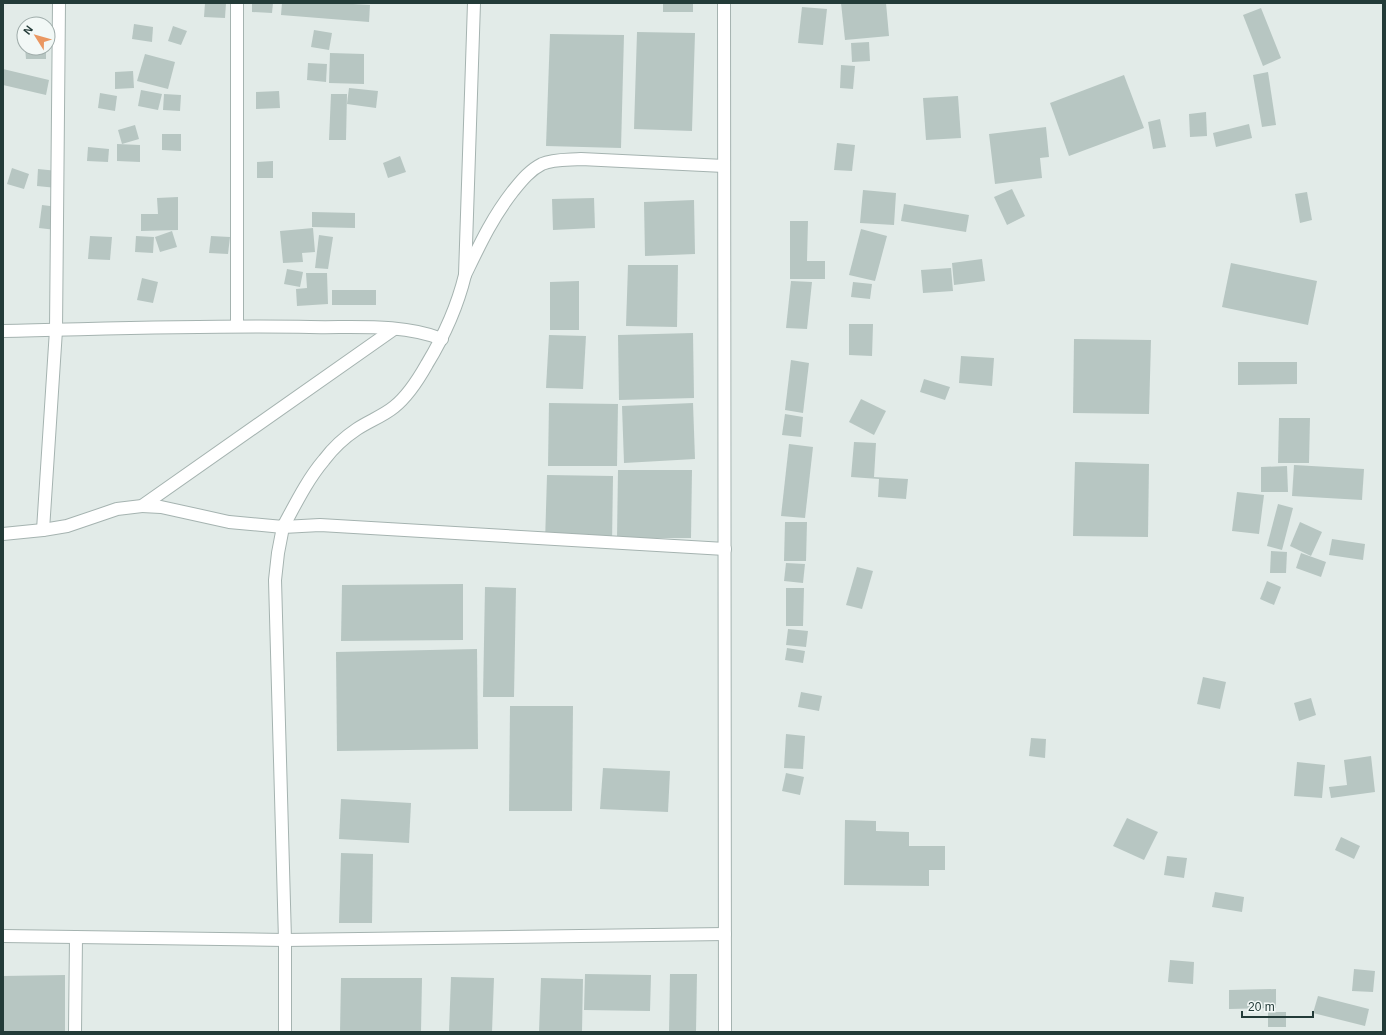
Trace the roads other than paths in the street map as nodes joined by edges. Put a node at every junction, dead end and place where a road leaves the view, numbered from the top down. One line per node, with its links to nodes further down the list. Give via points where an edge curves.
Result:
1 (59, 3): 9 (street)
2 (237, 3): 7 (street)
3 (474, 3): 6 (street)
4 (724, 3): 5 (street)
5 (724, 166): 6 (street, via 581,159 544,163 532,170 500,208); 16 (street)
6 (465, 276): 11 (street)
7 (237, 326): 8 (street); 9 (street)
8 (394, 329): 11 (street, via 427,333); 12 (street)
9 (56, 330): 10 (street); 14 (street)
10 (3, 331)
11 (442, 339): 13 (street, via 406,396 386,413 357,429 323,460)
12 (142, 506): 13 (street, via 161,507 229,522); 14 (street, via 117,509 67,526)
13 (283, 527): 16 (street, via 320,525); 20 (street, via 276,580)
14 (43, 530): 15 (street)
15 (3, 534)
16 (725, 549): 17 (street)
17 (725, 934): 20 (street); 23 (street)
18 (3, 936): 19 (street)
19 (76, 937): 20 (street); 21 (street)
20 (285, 940): 22 (street)
21 (75, 1032)
22 (285, 1032)
23 (726, 1032)

